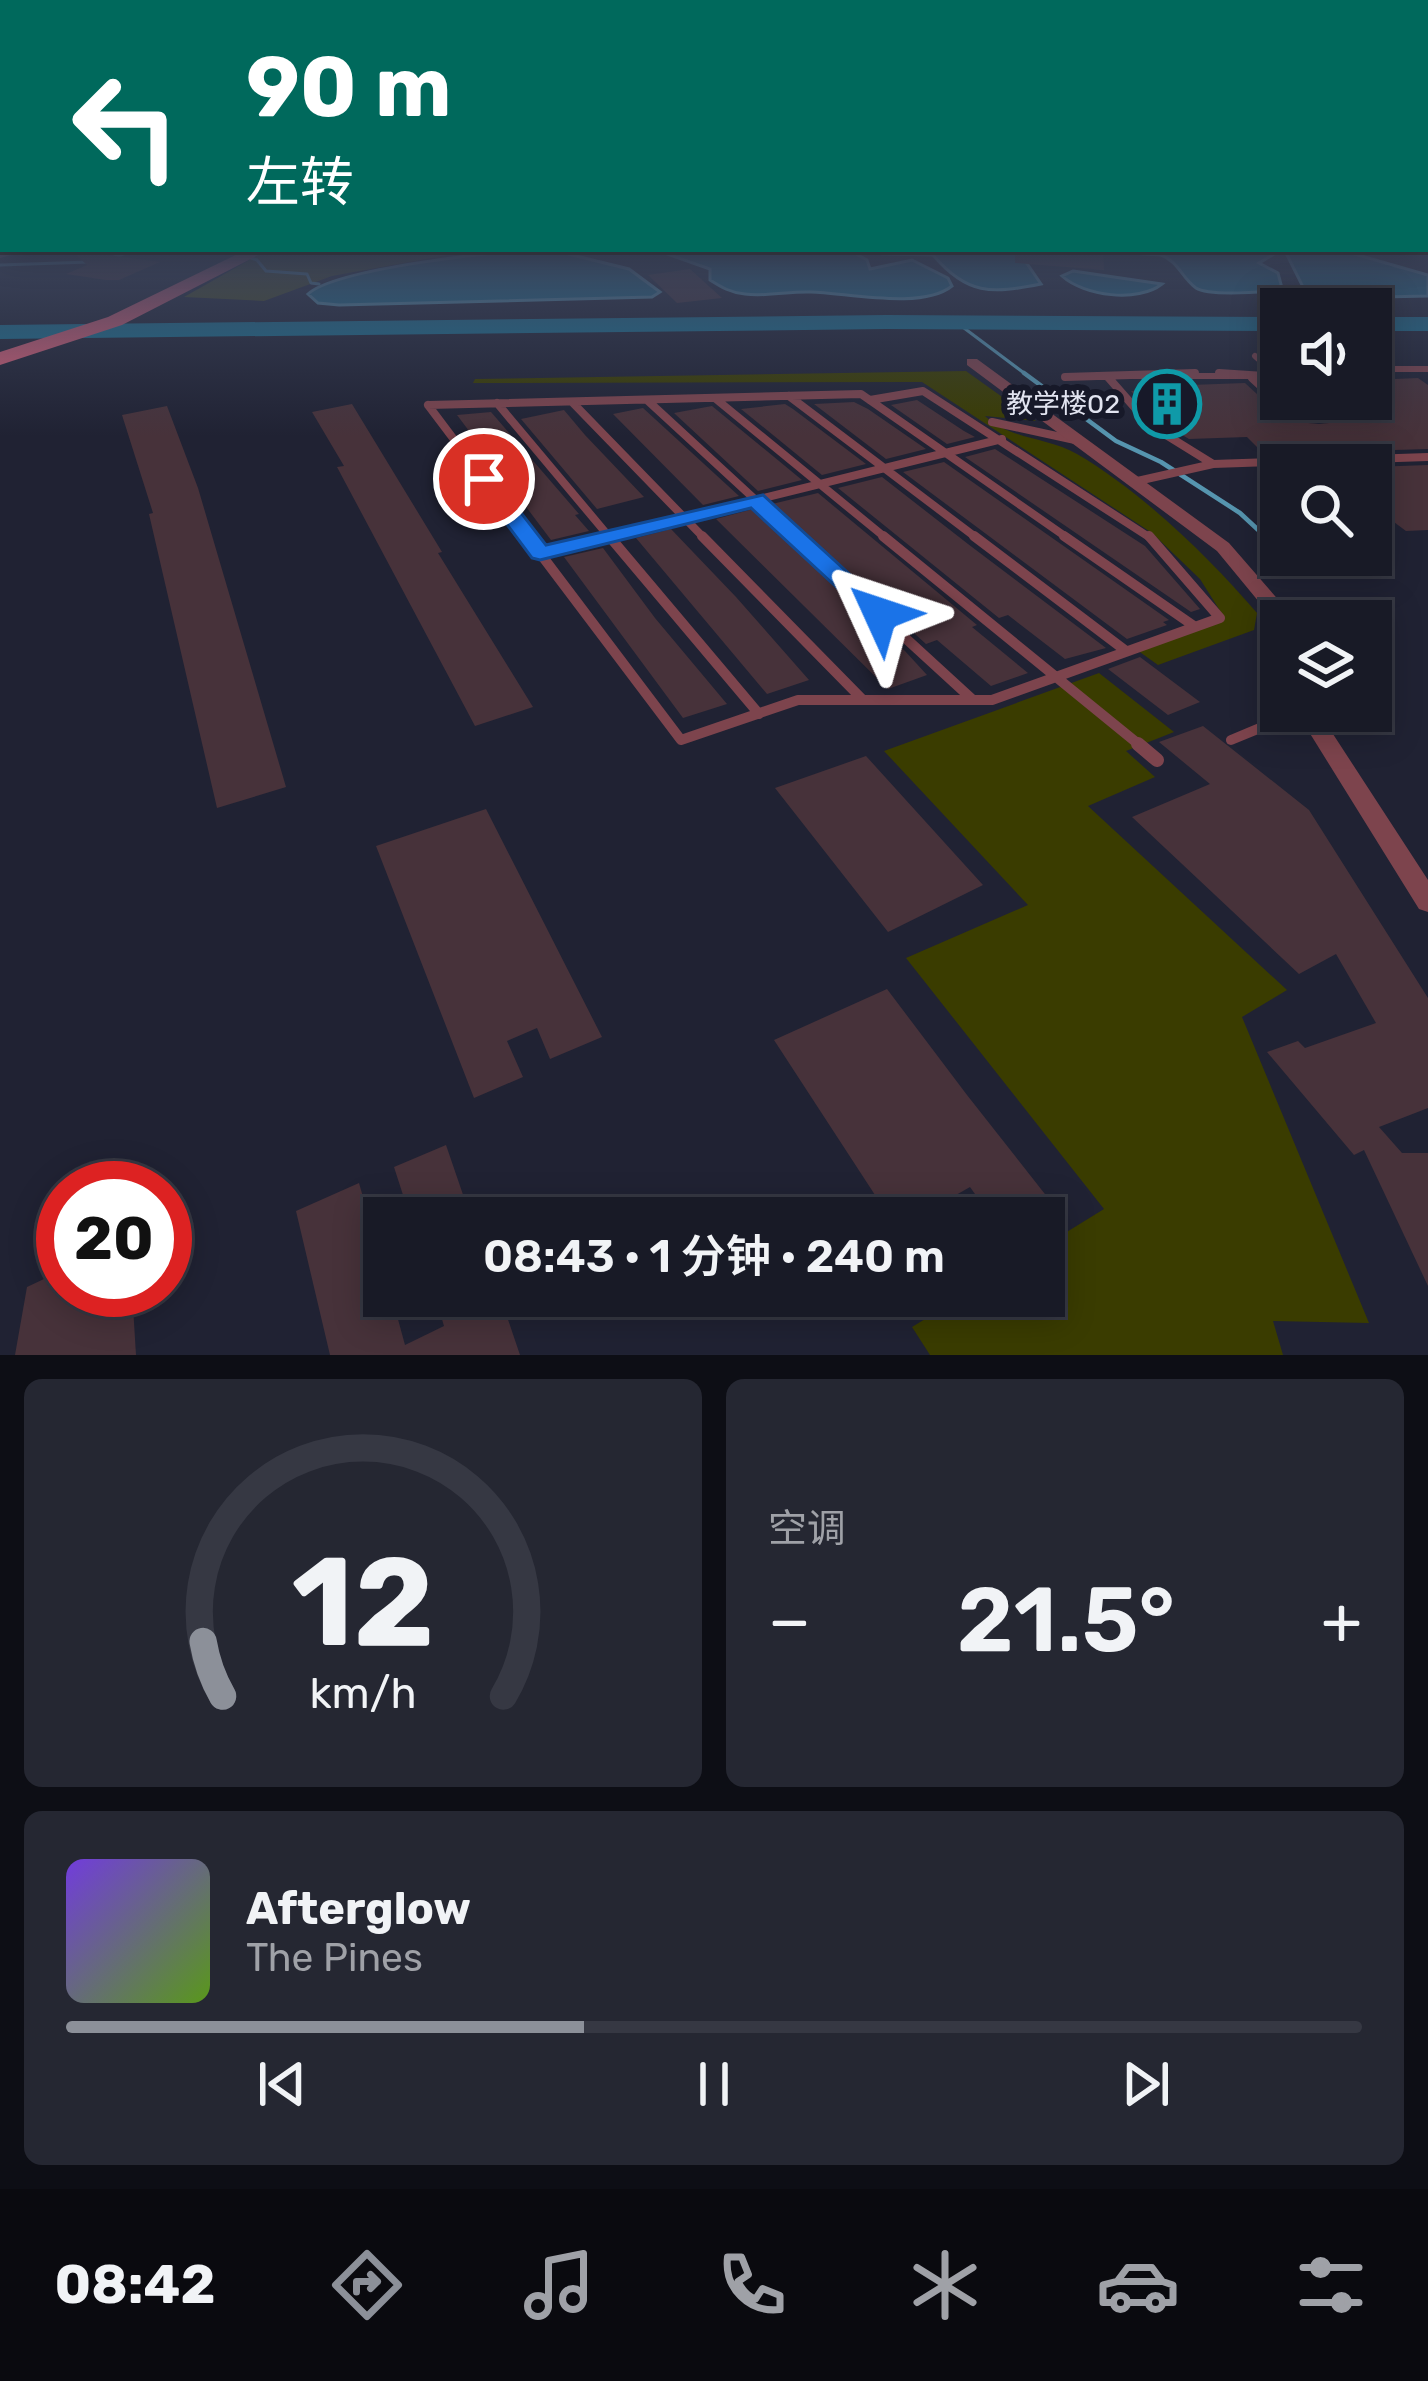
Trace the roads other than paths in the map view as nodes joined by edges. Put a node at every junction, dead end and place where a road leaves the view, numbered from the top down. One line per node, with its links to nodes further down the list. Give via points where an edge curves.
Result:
1 (118, 310): 3 (main road)
2 (140, 310): 3 (main road)
3 (0, 355)
4 (1255, 356): 5 (lane)
5 (1260, 360)
6 (972, 362): 22 (street)
7 (1392, 369): 8 (lane)
8 (1428, 369)
9 (1107, 376): 10 (lane); 11 (lane); 26 (lane, via 1150,425)
10 (1065, 377)
11 (1252, 378): 12 (lane); 13 (lane)
12 (1260, 378)
13 (1260, 384)
14 (789, 396): 15 (lane); 17 (lane); 28 (lane)
15 (716, 399): 16 (lane); 30 (lane)
16 (646, 400): 18 (lane); 31 (lane)
17 (870, 400): 21 (lane, via 923,391); 23 (lane)
18 (572, 402): 19 (lane); 32 (lane)
19 (497, 403): 33 (lane); 34 (lane, via 428,405)
20 (992, 422): 22 (lane)
21 (1002, 440): 23 (lane); 36 (lane, via 1150,536 1220,617)
22 (1078, 441): 29 (street)
23 (946, 453): 28 (lane); 36 (lane)
24 (1428, 457): 25 (lane)
25 (1392, 459)
26 (1213, 464): 27 (lane); 29 (lane)
27 (1260, 464)
28 (884, 468): 30 (lane); 37 (lane)
29 (1133, 482): 35 (street, via 1223,547)
30 (820, 484): 31 (lane); 38 (lane)
31 (755, 500): 32 (lane); 40 (lane)
32 (685, 518): 33 (lane); 39 (lane)
33 (609, 536): 34 (lane); 41 (lane)
34 (540, 553): 41 (lane, via 681,740)
35 (1268, 600)
36 (1194, 626): 37 (lane)
37 (1126, 651): 38 (lane)
38 (1055, 676): 40 (lane); 45 (lane)
39 (863, 700): 40 (lane); 41 (lane, via 798,700)
40 (973, 700)
41 (759, 714)
42 (1260, 728): 44 (lane)
43 (1318, 732): 46 (street)
44 (1231, 740)
45 (1157, 760)
46 (1428, 902)

